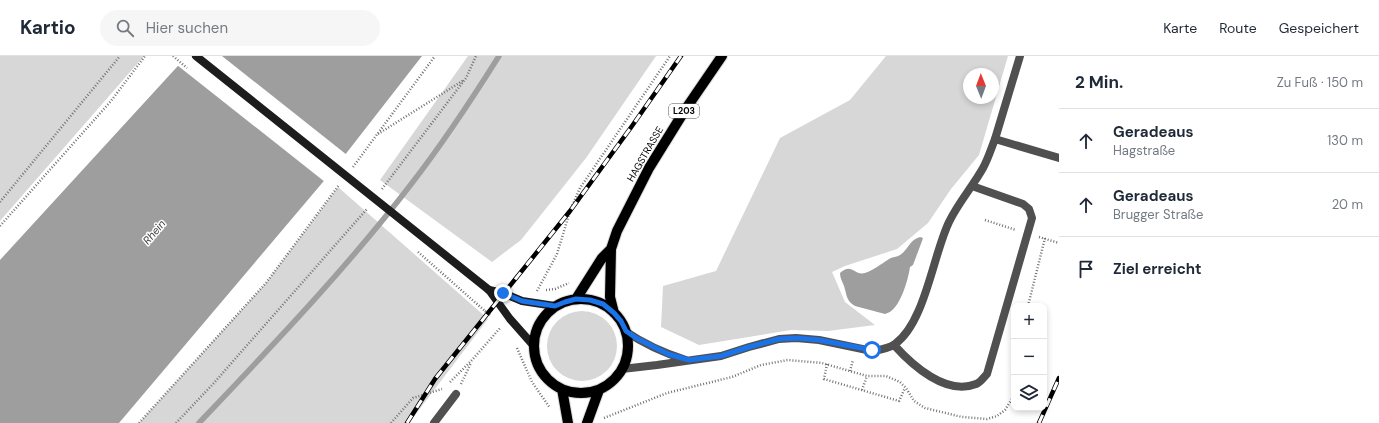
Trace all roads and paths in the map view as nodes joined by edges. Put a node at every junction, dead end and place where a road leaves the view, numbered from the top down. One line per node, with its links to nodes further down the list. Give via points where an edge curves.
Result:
1 (120, 56): 17 (path)
2 (145, 56): 20 (path, via 101,112)
3 (196, 56): 27 (main road, bridge)
4 (435, 56): 10 (path)
5 (476, 56): 9 (path)
6 (670, 56): 26 (path, via 580,188 570,210 557,254 537,291 555,289)
7 (722, 56): 25 (main road, HAGSTRASSE / L203, via 649,168 617,231)
8 (1020, 56): 11 (street)
9 (466, 78): 10 (path); 16 (path)
10 (376, 135): 13 (path)
11 (995, 140): 12 (street); 15 (street, via 984,167)
12 (1059, 158)
13 (351, 169)
14 (342, 181): 52 (path, via 266,283)
15 (972, 186): 36 (street, via 943,234 927,287 913,321 903,337); 36 (street, via 1023,204 1029,208 1032,218 987,374 977,384 961,387 936,380 908,360)
16 (381, 191)
17 (0, 202)
18 (371, 204): 53 (path)
19 (985, 220): 21 (path)
20 (0, 226)
21 (1016, 230)
22 (1039, 236): 23 (path)
23 (1045, 238): 24 (path); 29 (path)
24 (1059, 243)
25 (611, 249): 28 (main road, HAGSTRASSE / L203, via 602,258); 31 (main road, HAGSTRASSE / L203, via 610,297)
26 (572, 281)
27 (489, 290): 30 (main road, via 522,301); 35 (main road, via 510,319)
28 (576, 299): 30 (main road, HAGSTRASSE / L203); 31 (main road, HAGSTRASSE / L203, via 603,304)
29 (1029, 303)
30 (555, 306): 35 (main road, HAGSTRASSE / L203, via 536,330)
31 (614, 313): 33 (main road, HAGSTRASSE / L203)
32 (505, 331): 37 (path, via 501,327)
33 (626, 331): 38 (street, HAGSTRASSE, via 668,354); 40 (main road, HAGSTRASSE / L203, via 627,357)
34 (516, 345): 50 (path, via 532,382)
35 (534, 345): 45 (main road, HAGSTRASSE / L203, via 535,359 541,372 550,382)
36 (894, 345): 38 (street, HAGSTRASSE, via 872,350 796,338 772,341 721,356)
37 (472, 360): 42 (path); 48 (path)
38 (689, 360): 40 (street, HAGSTRASSE)
39 (827, 364): 41 (path); 47 (path, via 824,378); 51 (path, via 788,360 761,365 732,378 667,393)
40 (622, 369): 46 (main road, HAGSTRASSE / L203, via 612,381)
41 (867, 376): 43 (path, via 886,376 900,382); 47 (path)
42 (448, 384)
43 (906, 388): 47 (path, via 899,401); 49 (path, via 914,401 925,408 962,417 987,419 997,416)
44 (443, 389): 54 (path, via 413,398)
45 (562, 389): 46 (main road, HAGSTRASSE / L203, via 574,393); 56 (main road)
46 (599, 390): 57 (main road)
47 (862, 390)
48 (456, 394): 55 (street)
49 (1011, 401)
50 (553, 413)
51 (600, 420)
52 (139, 423)
53 (176, 423)
54 (391, 423)
55 (434, 423)
56 (568, 423)
57 (588, 423)

